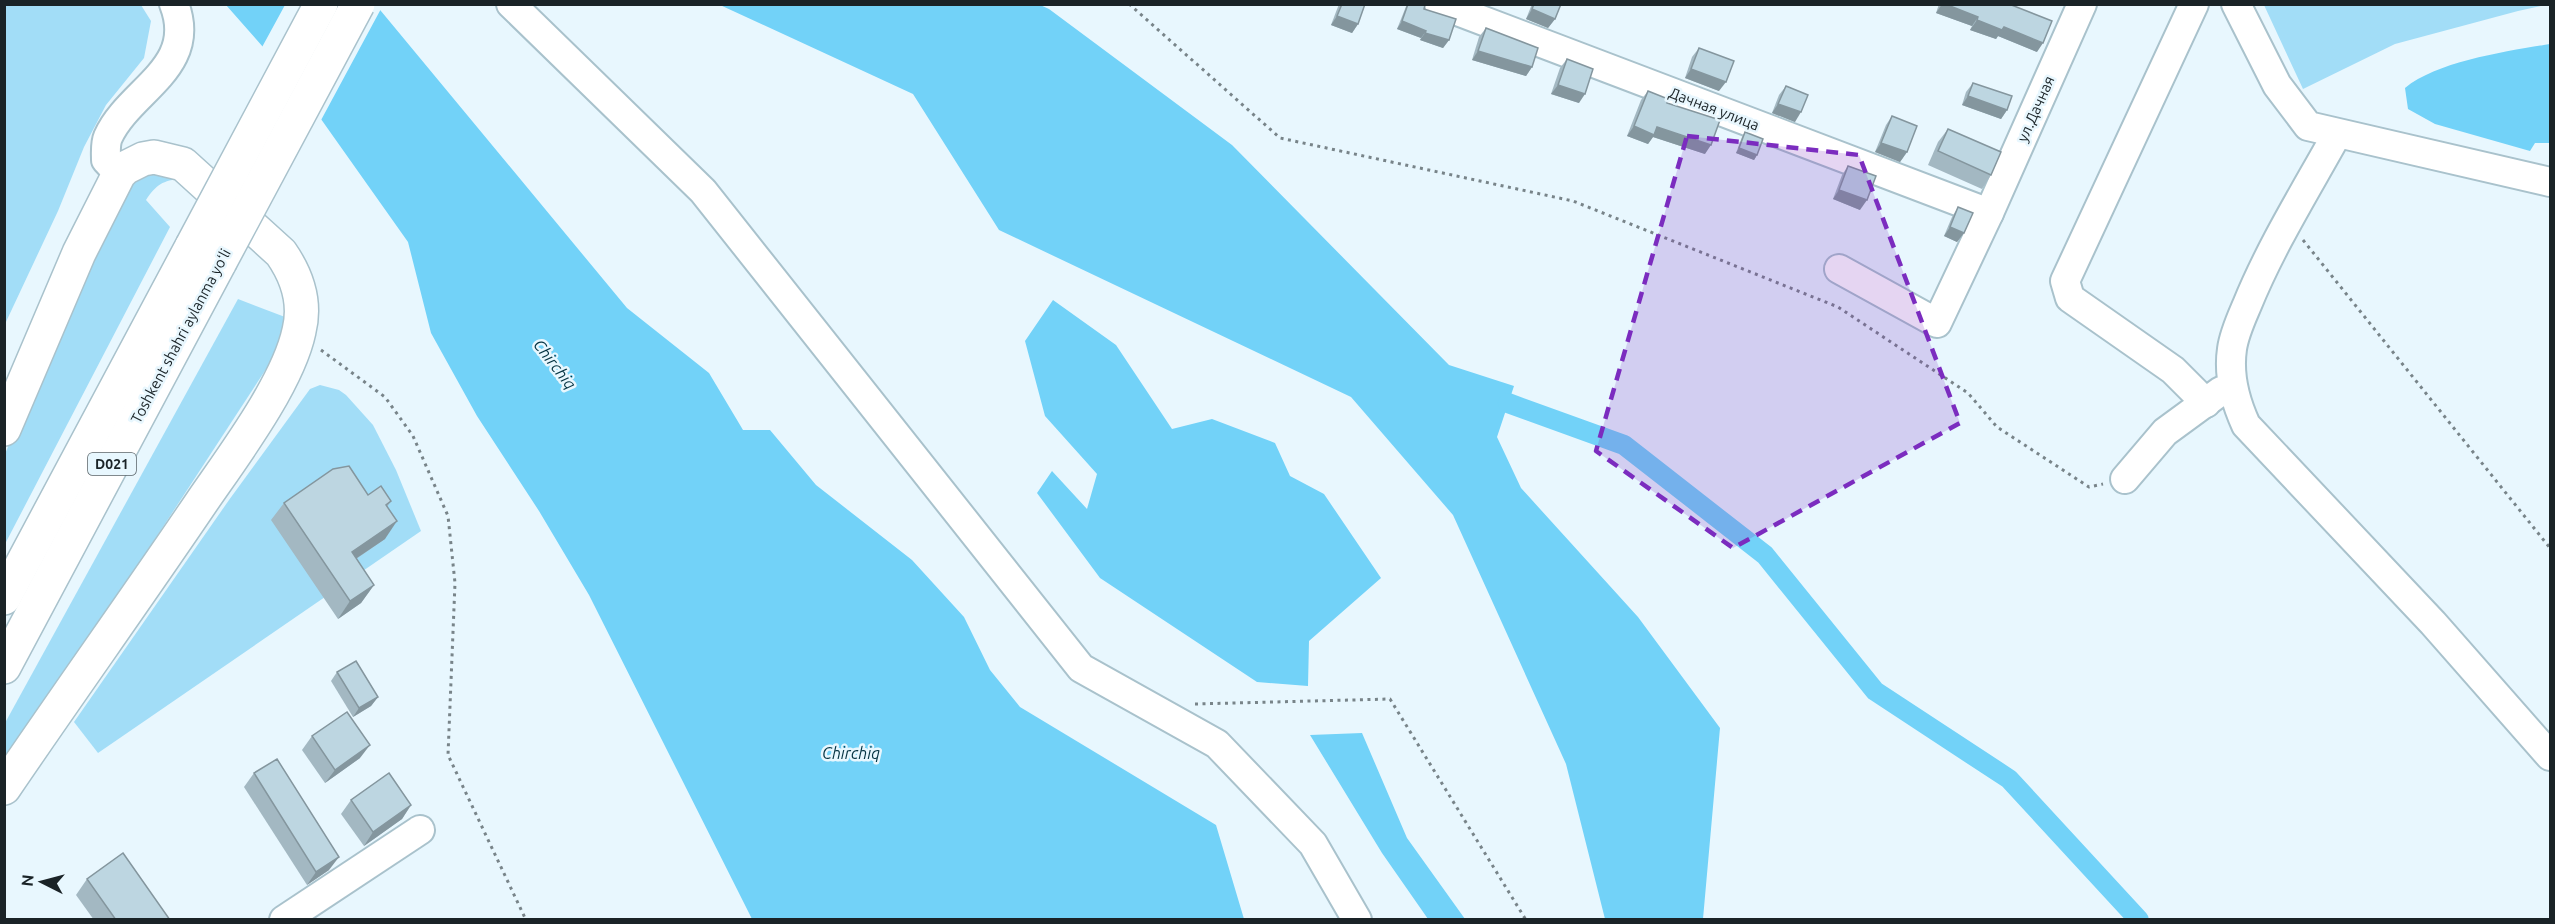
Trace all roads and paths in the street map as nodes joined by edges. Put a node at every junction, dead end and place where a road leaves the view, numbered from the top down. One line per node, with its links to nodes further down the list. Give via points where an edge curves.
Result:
1 (174, 4): 11 (street, via 180,32 175,53 160,78 118,118 107,140 106,160)
2 (321, 4): 22 (highway, D021, bridge)
3 (358, 4): 23 (highway, Toshkent shahri aylanma yoʻli / D021, bridge)
4 (511, 4): 30 (street, via 703,191 1081,668 1216,744 1313,844)
5 (1129, 4): 20 (path, via 1280,138 1574,201 1838,307 1968,393 1997,427 2089,487)
6 (1439, 4): 13 (street, Дачная улица)
7 (2194, 4): 18 (street, via 2066,281 2070,298 2173,370)
8 (2236, 4): 10 (street, via 2277,85 2308,126)
9 (2074, 7): 13 (street, ул.Дачная)
10 (2337, 134): 12 (street); 14 (street)
11 (119, 174): 16 (highway, via 133,163 154,157 175,160 191,169 288,262 301,304); 19 (highway, via 79,254)
12 (2550, 182)
13 (1989, 213): 15 (street, ул.Дачная, via 1937,323)
14 (2288, 222): 17 (street, via 2238,327 2232,348); 21 (path)
15 (1839, 269)
16 (297, 338): 26 (highway, via 286,366 240,445); 29 (path, via 322,350 385,397 413,436 448,516 455,583 448,755)
17 (2232, 382): 18 (street); 25 (street, via 2246,425 2433,623)
18 (2206, 403): 20 (street, via 2165,432)
19 (4, 429)
20 (2125, 479)
21 (2550, 548)
22 (4, 598)
23 (4, 666)
24 (1194, 704): 31 (path, via 1390,699)
25 (2550, 756)
26 (4, 788)
27 (420, 830): 28 (street)
28 (284, 920)
29 (526, 920)
30 (1358, 920)
31 (1526, 920)

